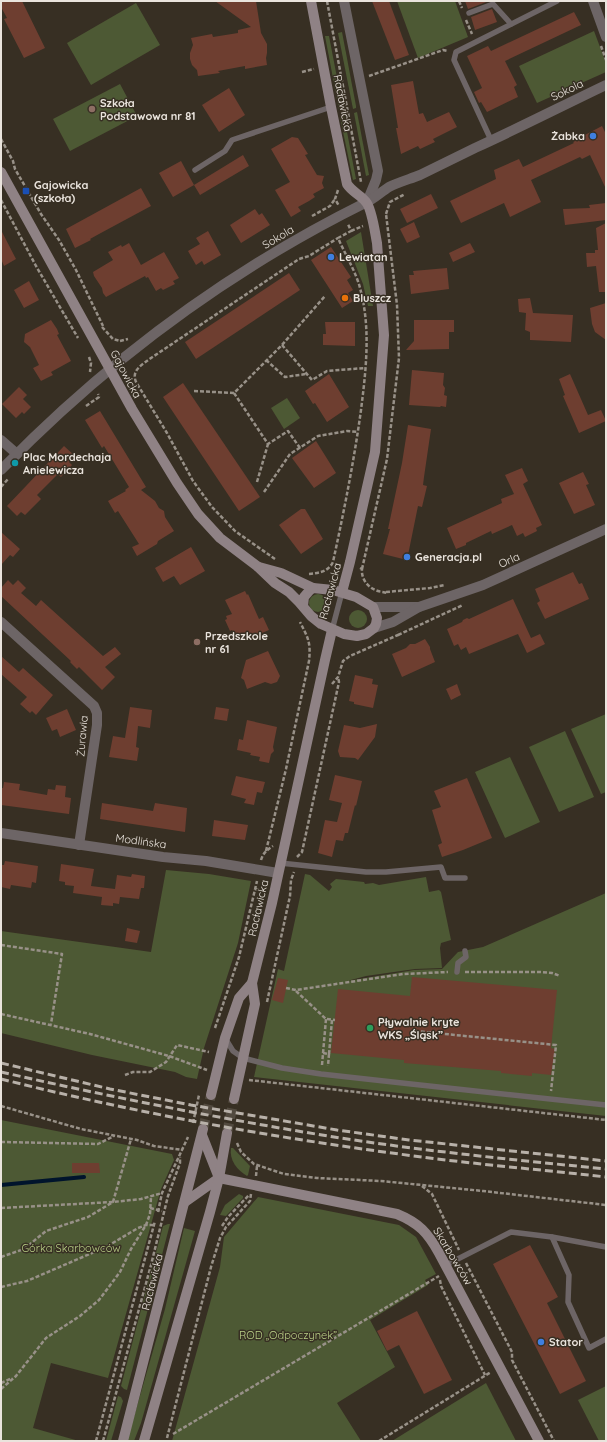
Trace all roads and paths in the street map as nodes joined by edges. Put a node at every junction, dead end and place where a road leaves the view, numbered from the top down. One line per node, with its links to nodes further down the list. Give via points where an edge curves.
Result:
1 (311, 1): 15 (street, Racławicka)
2 (327, 1): 20 (path)
3 (344, 1): 23 (street, Racławicka, via 378,171)
4 (557, 1): 8 (lane)
5 (592, 1): 9 (street)
6 (493, 3): 7 (lane); 8 (lane)
7 (468, 12)
8 (511, 24): 10 (lane)
9 (606, 37)
10 (456, 52): 13 (path, via 443,50); 17 (lane, via 454,60)
11 (314, 69): 12 (path)
12 (302, 72)
13 (368, 76)
14 (606, 85): 17 (street, Sokola)
15 (330, 107): 18 (lane, via 232,140 225,151); 23 (street, Racławicka, via 347,184)
16 (1, 139): 30 (path, via 37,208 76,270)
17 (491, 140): 23 (street, Sokola, via 389,188)
18 (195, 170)
19 (1, 172): 38 (street, Gajowicka)
20 (361, 182)
21 (342, 188): 24 (path, via 338,189 335,199)
22 (1, 200): 32 (path, via 66,317 80,340)
23 (367, 202): 38 (street, Sokola, via 287,245 236,277 127,354); 58 (street, Racławicka, via 377,242 384,335 374,452)
24 (339, 206)
25 (346, 220): 27 (path)
26 (363, 226): 27 (path)
27 (351, 231): 28 (path)
28 (338, 238): 37 (path, via 360,287 365,310); 52 (path, via 309,256 299,259 154,356 136,369 135,374 136,382 193,481 212,507 235,531)
29 (325, 296): 34 (path)
30 (103, 326): 31 (path); 33 (path, via 113,339)
31 (99, 329)
32 (82, 339)
33 (123, 345)
34 (282, 345): 36 (path); 39 (path)
35 (87, 353): 40 (path, via 91,363)
36 (266, 360): 39 (path, via 285,378); 42 (path)
37 (365, 368): 39 (path, via 327,370 312,380); 43 (path)
38 (110, 369): 47 (street, Sokola); 53 (street, Gajowicka, via 198,514 220,538)
39 (307, 374)
40 (87, 376)
41 (194, 392): 42 (path)
42 (234, 393): 45 (path)
43 (358, 432): 46 (path, via 347,431 318,436); 55 (path, via 333,562 330,568 319,573)
44 (1, 440): 47 (street)
45 (268, 444): 46 (path, via 288,431); 49 (path)
46 (300, 448): 50 (path, via 290,454)
47 (17, 454): 48 (street, Sokola)
48 (1, 470)
49 (257, 482)
50 (264, 492)
51 (606, 529): 61 (street, Orla, via 483,585)
52 (277, 560)
53 (257, 566): 57 (street, Gajowicka); 59 (street, Gajowicka)
54 (360, 568): 56 (path, via 370,587 387,593)
55 (305, 574)
56 (451, 584)
57 (313, 588): 58 (street, Gajowicka); 59 (street, via 304,597)
58 (342, 592): 60 (street, Gajowicka); 65 (lane, Racławicka)
59 (303, 606): 65 (street, Gajowicka, via 318,622)
60 (372, 607): 61 (street, Orla); 64 (street, via 377,618)
61 (419, 607): 64 (street, Orla, via 393,622)
62 (298, 618): 67 (path, via 307,634 310,646)
63 (1, 622): 72 (street, Żurawia, via 94,706 97,714)
64 (374, 628): 65 (street, Gajowicka, via 358,636)
65 (332, 630): 75 (street, Racławicka)
66 (397, 632): 73 (path, via 398,635 343,661 302,852)
67 (309, 661): 68 (path); 74 (path, via 277,806)
68 (314, 662)
69 (1, 833): 72 (street, Modlińska)
70 (116, 838): 71 (path)
71 (152, 843)
72 (79, 845): 76 (street, Modlińska)
73 (297, 857)
74 (261, 863)
75 (280, 863): 76 (street, Racławicka); 78 (lane, via 366,872 441,867 445,878)
76 (278, 873): 89 (street, Racławicka)
77 (258, 877): 80 (path)
78 (465, 878)
79 (292, 880): 83 (path)
80 (255, 889): 81 (path); 100 (path, via 239,957)
81 (260, 890)
82 (285, 895): 83 (path)
83 (290, 896): 91 (path)
84 (1, 945): 98 (path, via 62,954)
85 (464, 951): 86 (lane, via 466,958 458,963)
86 (457, 972)
87 (552, 974): 88 (path)
88 (560, 976)
89 (252, 983): 101 (street, Racławicka, via 239,998); 106 (street, Racławicka, via 255,1004)
90 (349, 983): 94 (path)
91 (271, 984): 92 (path); 95 (path)
92 (276, 986)
93 (286, 988): 94 (path)
94 (296, 990): 97 (path)
95 (266, 1008)
96 (1, 1014): 98 (path)
97 (326, 1020): 103 (path); 104 (path, via 334,1020)
98 (51, 1024): 105 (path)
99 (415, 1031): 114 (path, via 556,1045)
100 (214, 1032)
101 (225, 1038): 106 (lane, via 233,1051); 112 (street, Racławicka)
102 (210, 1046): 105 (path, via 209,1052 177,1045)
103 (323, 1053): 104 (path); 109 (path)
104 (329, 1054): 109 (path)
105 (169, 1056): 108 (path); 110 (path, via 166,1062 150,1072 133,1072)
106 (243, 1058): 107 (lane); 113 (street, Racławicka)
107 (254, 1062): 109 (lane); 117 (path, via 250,1080)
108 (205, 1069)
109 (324, 1074): 114 (lane)
110 (125, 1075)
111 (200, 1092): 118 (path)
112 (211, 1095)
113 (234, 1099)
114 (550, 1099): 115 (lane)
115 (606, 1104)
116 (1, 1106): 121 (path)
117 (606, 1120)
118 (192, 1126)
119 (190, 1133): 125 (path)
120 (227, 1133): 127 (street)
121 (114, 1136): 122 (path); 123 (path, via 98,1144)
122 (131, 1139): 125 (path, via 154,1146); 131 (path)
123 (1, 1142)
124 (237, 1143): 128 (path, via 241,1152 254,1164 284,1174)
125 (183, 1150): 126 (path)
126 (180, 1157): 129 (path); 156 (path)
127 (219, 1178): 132 (street); 132 (street, Racławicka, via 202,1132); 144 (street, Skarbowców, via 402,1216 426,1233); 158 (street)
128 (422, 1185): 133 (path); 143 (path, via 432,1194)
129 (162, 1193): 130 (path); 136 (path)
130 (150, 1197): 131 (path); 135 (path)
131 (113, 1202): 134 (path); 142 (path, via 88,1217 46,1231 24,1249)
132 (185, 1202): 157 (street, Racławicka)
133 (606, 1205)
134 (1, 1208)
135 (150, 1208): 136 (path); 138 (path)
136 (158, 1211): 137 (path)
137 (162, 1211)
138 (146, 1225): 148 (path, via 106,1247 27,1281); 150 (path, via 120,1272 99,1300 46,1338); 155 (path, via 155,1223)
139 (226, 1227): 139 (path, via 250,1201 251,1194 222,1226); 154 (path, via 211,1267)
140 (552, 1237): 141 (lane); 143 (lane, via 511,1232); 149 (lane, via 568,1276 568,1302 589,1348)
141 (606, 1247)
142 (1, 1257)
143 (463, 1257): 144 (lane); 147 (path)
144 (444, 1268): 145 (path); 145 (path); 160 (street, Skarbowców)
145 (439, 1275): 153 (path); 159 (path, via 441,1286 485,1375)
146 (479, 1278): 147 (path)
147 (474, 1281): 161 (path, via 512,1352 512,1360)
148 (1, 1287)
149 (606, 1339)
150 (16, 1376): 151 (path); 152 (path)
151 (1, 1383)
152 (1, 1389)
153 (173, 1434)
154 (167, 1438)
155 (96, 1441)
156 (103, 1441)
157 (123, 1441)
158 (144, 1441)
159 (379, 1441)
160 (539, 1441)
161 (554, 1441)

